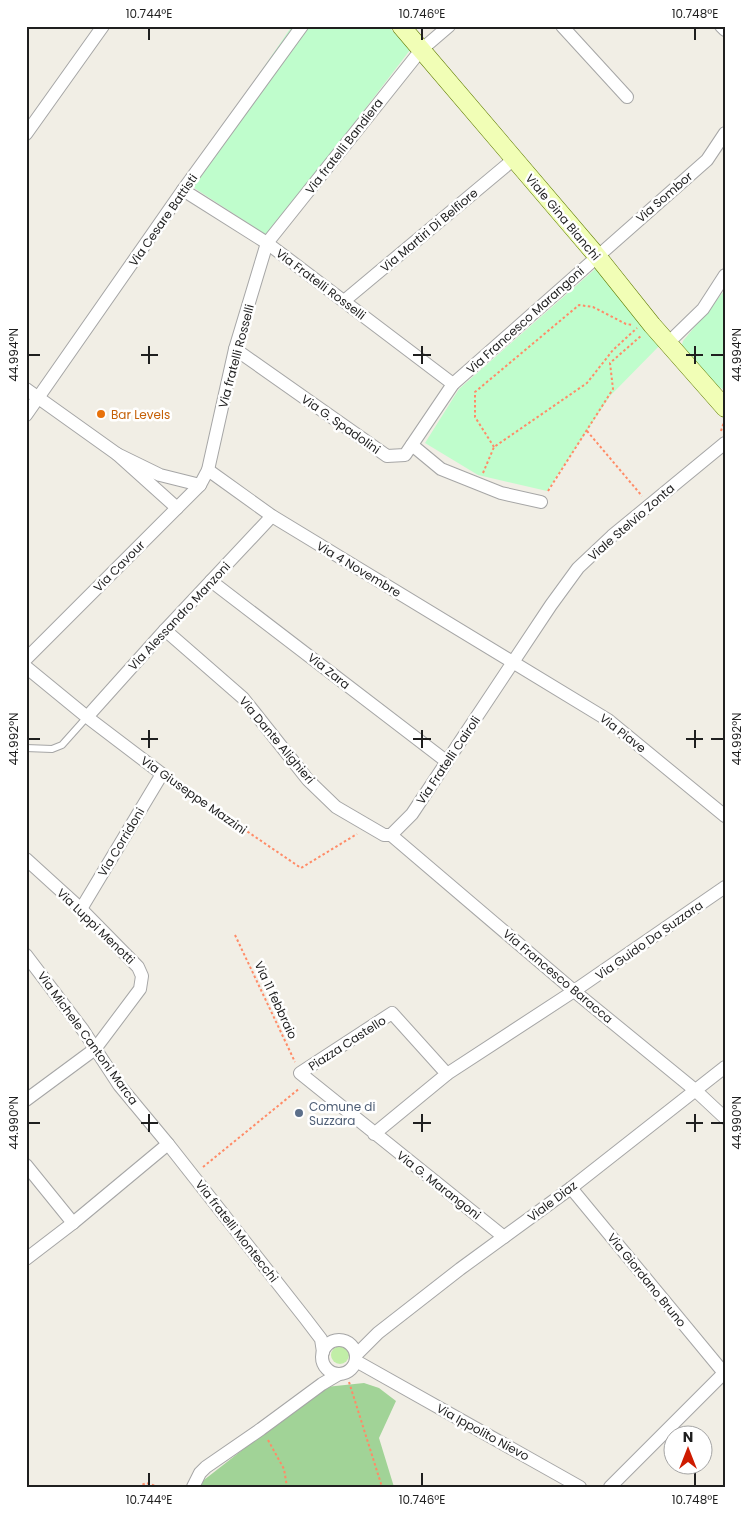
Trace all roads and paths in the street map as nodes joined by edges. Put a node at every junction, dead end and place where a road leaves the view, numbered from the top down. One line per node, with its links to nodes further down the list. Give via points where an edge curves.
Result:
1 (103, 26): 11 (street)
2 (302, 26): 13 (street, Via Cesare Battisti)
3 (401, 26): 8 (street, Viale Gina Bianchi)
4 (449, 26): 8 (street, Via fratelli Bandiera)
5 (562, 26): 9 (street)
6 (721, 26): 7 (street)
7 (725, 30)
8 (421, 50): 12 (street, Viale Gina Bianchi); 14 (street, Via fratelli Bandiera)
9 (627, 97)
10 (725, 133): 15 (street, Via Sombor, via 706,160)
11 (26, 134)
12 (514, 159): 15 (street, Viale Gina Bianchi); 17 (street, Via Martiri Di Belfiore)
13 (183, 190): 14 (street, Via Fratelli Rosselli); 23 (street, Via Cesare Battisti)
14 (267, 243): 17 (street, Via Fratelli Rosselli); 20 (street, Via fratelli Rosselli)
15 (597, 256): 18 (street, Viale Gina Bianchi); 21 (street, Via Francesco Marangoni)
16 (725, 275): 19 (street, via 703,309)
17 (344, 301): 21 (street, Via Fratelli Rosselli)
18 (652, 325): 19 (street, Viale Gina Bianchi); 26 (path, via 610,363 613,389)
19 (668, 343): 24 (street, Viale Gina Bianchi)
20 (235, 349): 28 (street, Via G. Spadolini, via 387,456 405,455); 31 (street, Via fratelli Rosselli)
21 (454, 384): 28 (street)
22 (26, 389): 23 (street)
23 (40, 398): 25 (street, Via Cesare Battisti); 30 (street)
24 (725, 408)
25 (26, 415)
26 (587, 432): 34 (path); 35 (path)
27 (725, 442): 35 (street, Viale Stelvio Zonta)
28 (412, 446): 32 (street, via 442,468)
29 (494, 447): 29 (path, via 587,384 613,350 639,327 579,304 475,392 475,418); 32 (path)
30 (117, 454): 33 (street, via 160,475); 36 (street)
31 (208, 470): 33 (street, Via Cavour); 37 (street, Via 4 Novembre)
32 (478, 484): 34 (street)
33 (200, 485): 36 (street, Via Cavour)
34 (541, 502)
35 (649, 505): 41 (street, Viale Stelvio Zonta, via 578,568)
36 (177, 508): 40 (street, Via Cavour)
37 (272, 516): 38 (street, Via Alessandro Manzoni); 41 (street, Via 4 Novembre)
38 (212, 580): 39 (street, Via Alessandro Manzoni); 45 (street, Via Zara)
39 (165, 630): 43 (street, Via Alessandro Manzoni); 48 (street, Via Dante Alighieri, via 243,698 308,780 336,806)
40 (26, 659)
41 (514, 662): 45 (street, Via Fratelli Cairoli); 47 (street, Via Piave, via 608,720)
42 (26, 668): 43 (street, Via Giuseppe Mazzini)
43 (87, 717): 44 (lane, via 62,745 52,749); 46 (street, Via Giuseppe Mazzini)
44 (26, 748)
45 (446, 761): 49 (street, Via Fratelli Cairoli, via 412,814)
46 (162, 774): 48 (path, Via Giuseppe Mazzini, via 301,868); 52 (street, Via Corridoni)
47 (725, 816)
48 (370, 826): 49 (street, via 384,835)
49 (391, 835): 55 (street, Via Francesco Baracca)
50 (26, 859): 52 (street, Via Luppi Menotti)
51 (725, 887): 55 (street, Via Guido Da Suzzara)
52 (81, 909): 56 (street, Via Luppi Menotti, via 138,967 142,976 140,989)
53 (235, 935): 59 (path, Via 11 febbraio)
54 (26, 955): 56 (street, Via Michele Cantoni Marca)
55 (574, 992): 58 (street, Via Guido Da Suzzara); 60 (street, Via Francesco Baracca)
56 (96, 1048): 61 (street); 64 (street, Via Michele Cantoni Marca, via 120,1085)
57 (725, 1067): 60 (street, Viale Diaz)
58 (446, 1074): 59 (street, Piazza Castello, via 392,1013); 63 (street)
59 (305, 1077): 63 (street, Piazza Castello); 66 (path)
60 (695, 1090): 62 (street, Via Francesco Baracca); 67 (street, Viale Diaz)
61 (26, 1100)
62 (725, 1118)
63 (374, 1134): 69 (street, Via G. Marangoni)
64 (168, 1144): 66 (street, Via fratelli Montecchi); 68 (street)
65 (26, 1165): 68 (street)
66 (193, 1175): 71 (street, Via fratelli Montecchi)
67 (571, 1188): 69 (street, Viale Diaz); 76 (street, Via Giordano Bruno)
68 (73, 1223): 70 (street)
69 (504, 1237): 72 (street, Viale Diaz)
70 (26, 1259)
71 (305, 1318): 73 (street, via 323,1334); 74 (street, via 321,1339)
72 (378, 1333): 73 (street, via 357,1340); 75 (street)
73 (339, 1340): 74 (street, via 330,1342); 75 (street, via 352,1345)
74 (322, 1356): 77 (street, via 328,1370); 79 (street, via 318,1381)
75 (357, 1358): 77 (street, via 354,1366); 78 (street, Via Ippolito Nievo)
76 (724, 1373): 87 (street)
77 (343, 1374): 78 (street); 79 (street); 85 (path)
78 (387, 1378): 86 (street, Via Ippolito Nievo)
79 (301, 1398): 80 (street)
80 (261, 1429): 83 (street, via 206,1467); 84 (path, via 284,1469)
81 (138, 1487): 82 (path, via 146,1483)
82 (160, 1487)
83 (193, 1487)
84 (287, 1487)
85 (382, 1487)
86 (580, 1487)
87 (610, 1487)

